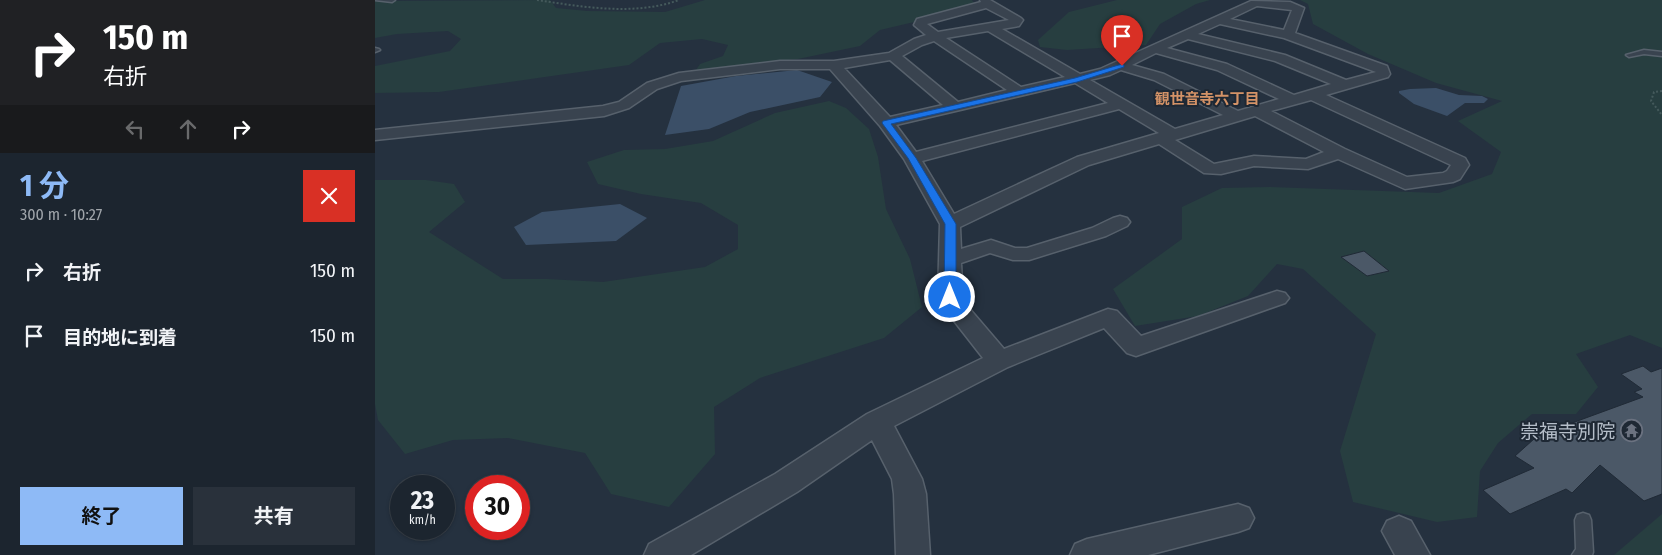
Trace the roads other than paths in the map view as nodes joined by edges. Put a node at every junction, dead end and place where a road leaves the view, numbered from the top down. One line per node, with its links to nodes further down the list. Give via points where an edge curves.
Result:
1 (379, 0): 2 (lane)
2 (392, 0)
3 (986, 2): 5 (street, via 1017,20); 8 (street, via 921,22 920,25)
4 (1219, 20): 6 (street); 7 (street); 7 (street, via 1255,3 1294,6 1298,8)
5 (990, 27): 8 (street); 15 (street)
6 (1187, 35): 9 (street); 16 (street, via 1280,58)
7 (1288, 35): 16 (street, via 1382,69 1383,74)
8 (937, 36): 12 (street); 17 (street)
9 (1155, 49): 14 (street); 19 (street, via 1222,67)
10 (1662, 54): 11 (lane, via 1644,52)
11 (1629, 55)
12 (893, 56): 13 (street); 21 (street)
13 (834, 65): 24 (street); 25 (street, via 791,64 679,77 652,86 624,105 603,112)
14 (1122, 66): 15 (street); 23 (street, via 1159,77)
15 (1077, 79): 17 (street); 20 (street)
16 (1345, 84): 18 (street)
17 (1019, 92): 21 (street)
18 (1311, 94): 19 (street); 27 (street, via 1460,165 1454,175 1438,181 1405,183)
19 (1292, 100): 22 (street)
20 (1121, 104): 26 (street); 28 (street)
21 (955, 107): 24 (street)
22 (1255, 110): 23 (street); 27 (street)
23 (1236, 116): 26 (street)
24 (886, 123): 28 (street)
25 (375, 135)
26 (1166, 136): 27 (street, via 1210,169 1254,161 1308,164); 30 (street, via 1083,161)
27 (1339, 153)
28 (912, 158): 30 (street)
29 (1120, 222): 31 (street, via 1029,254 1013,254 991,246)
30 (951, 224): 31 (street)
31 (950, 259): 33 (street, via 952,302)
32 (1277, 298): 33 (street, via 1136,347 1107,316)
33 (999, 360): 34 (street)
34 (877, 422): 37 (street, via 786,483); 38 (street, via 907,479)
35 (1238, 518): 39 (street)
36 (1583, 520): 40 (lane, via 1585,552)
37 (661, 555)
38 (913, 555)
39 (1087, 555)
40 (1581, 555)

